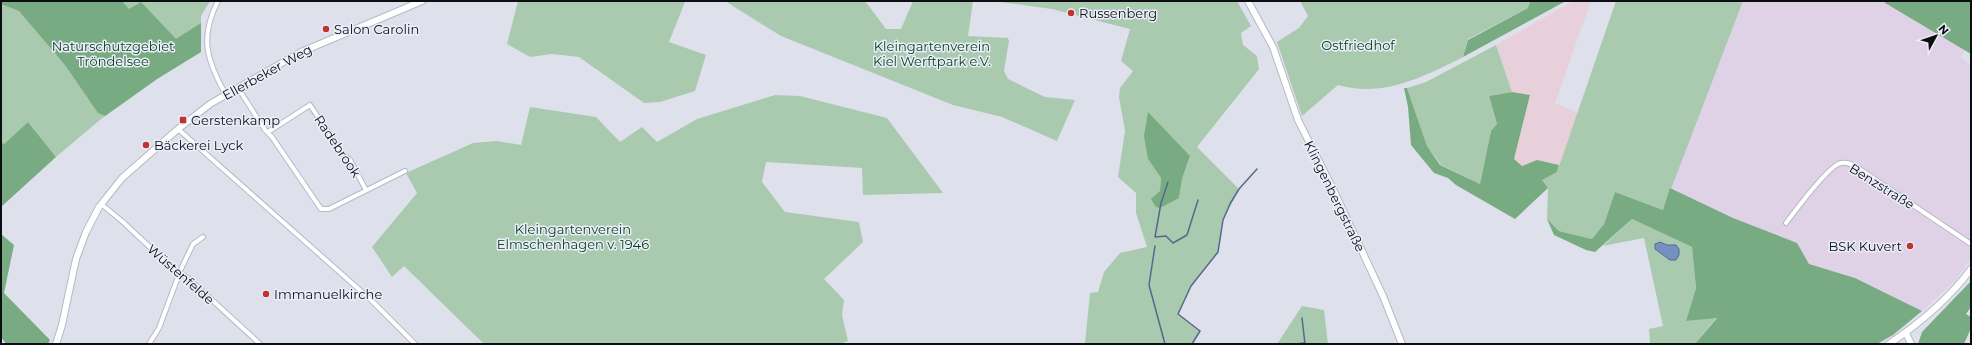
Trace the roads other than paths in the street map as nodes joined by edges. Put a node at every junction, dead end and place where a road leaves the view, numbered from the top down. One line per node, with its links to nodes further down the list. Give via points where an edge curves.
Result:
1 (218, 1): 5 (street, via 209,24 207,44 212,69)
2 (422, 1): 4 (street, Ellerbeker Weg, via 301,52)
3 (1248, 1): 21 (street, Klingenbergstraße, via 1274,47 1298,120 1383,296)
4 (238, 88): 5 (street, Ellerbeker Weg); 7 (street, Radebrook)
5 (226, 95): 6 (street, Ellerbeker Weg)
6 (178, 129): 10 (street, Ellerbeker Weg, via 122,178); 20 (street, via 371,300)
7 (268, 132): 9 (street, Radebrook, via 321,209 329,209); 9 (street, Radebrook, via 310,105 342,153 350,160)
8 (405, 171): 9 (street, Radebrook)
9 (366, 190)
10 (101, 204): 15 (street, Wüstenfelde); 17 (street, Ellerbeker Weg, via 81,244)
11 (1786, 223): 13 (street, Benzstraße, via 1831,168 1842,163 1850,163)
12 (203, 237): 15 (street, via 193,244)
13 (1971, 244)
14 (1971, 269): 16 (street, via 1942,302)
15 (180, 273): 18 (street, via 159,328); 19 (street, Wüstenfelde)
16 (1906, 333): 22 (street); 23 (street)
17 (56, 344)
18 (150, 344)
19 (260, 344)
20 (415, 344)
21 (1402, 344)
22 (1889, 344)
23 (1911, 344)

